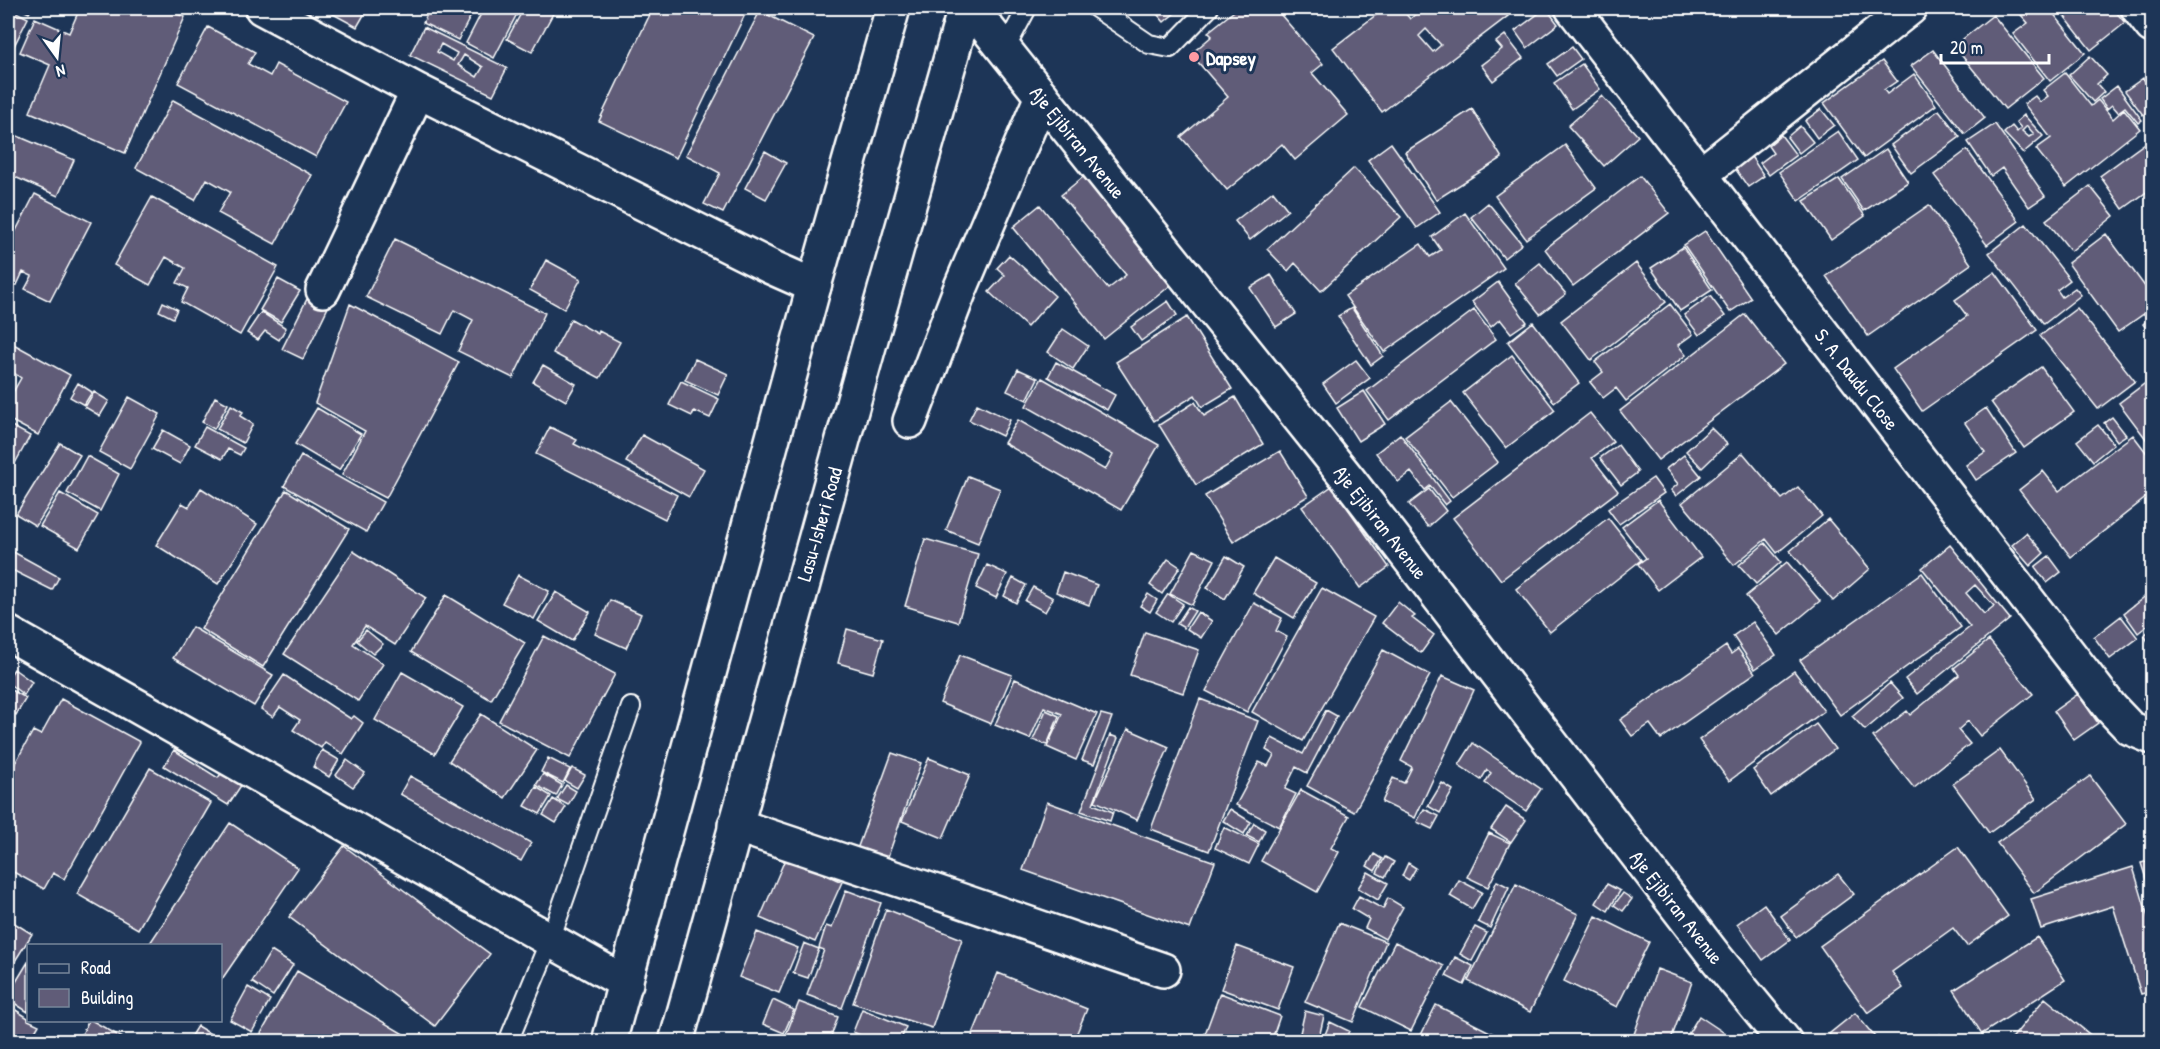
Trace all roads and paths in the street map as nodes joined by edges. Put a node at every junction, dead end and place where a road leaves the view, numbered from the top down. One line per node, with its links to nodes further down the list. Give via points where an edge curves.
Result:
1 (262, 8): 13 (street)
2 (893, 8): 16 (street)
3 (965, 8): 22 (street, Lasu-Isheri Road)
4 (971, 8): 12 (street, Aje Ejibiran Avenue)
5 (1027, 8): 12 (lane)
6 (1096, 8): 7 (lane, via 1149,44 1170,48)
7 (1209, 8)
8 (1572, 8): 15 (street, S. A. Daudu Close)
9 (1910, 8): 15 (street)
10 (2138, 8): 11 (street)
11 (2152, 26)
12 (1005, 49): 14 (street, Aje Ejibiran Avenue)
13 (418, 91): 16 (street); 17 (street)
14 (1042, 96): 18 (street, via 961,287); 29 (street, Aje Ejibiran Avenue, via 1349,480 1717,960)
15 (1700, 175): 21 (street, S. A. Daudu Close, via 2111,708 2130,728)
16 (814, 286): 25 (street)
17 (323, 290)
18 (910, 421)
19 (8, 633): 23 (street)
20 (631, 707): 23 (lane)
21 (2152, 737)
22 (735, 825): 24 (street); 28 (street, Lasu-Isheri Road)
23 (550, 940): 25 (street); 26 (lane)
24 (1163, 970)
25 (626, 983): 27 (street)
26 (508, 1041)
27 (609, 1041)
28 (676, 1041)
29 (1785, 1041)

